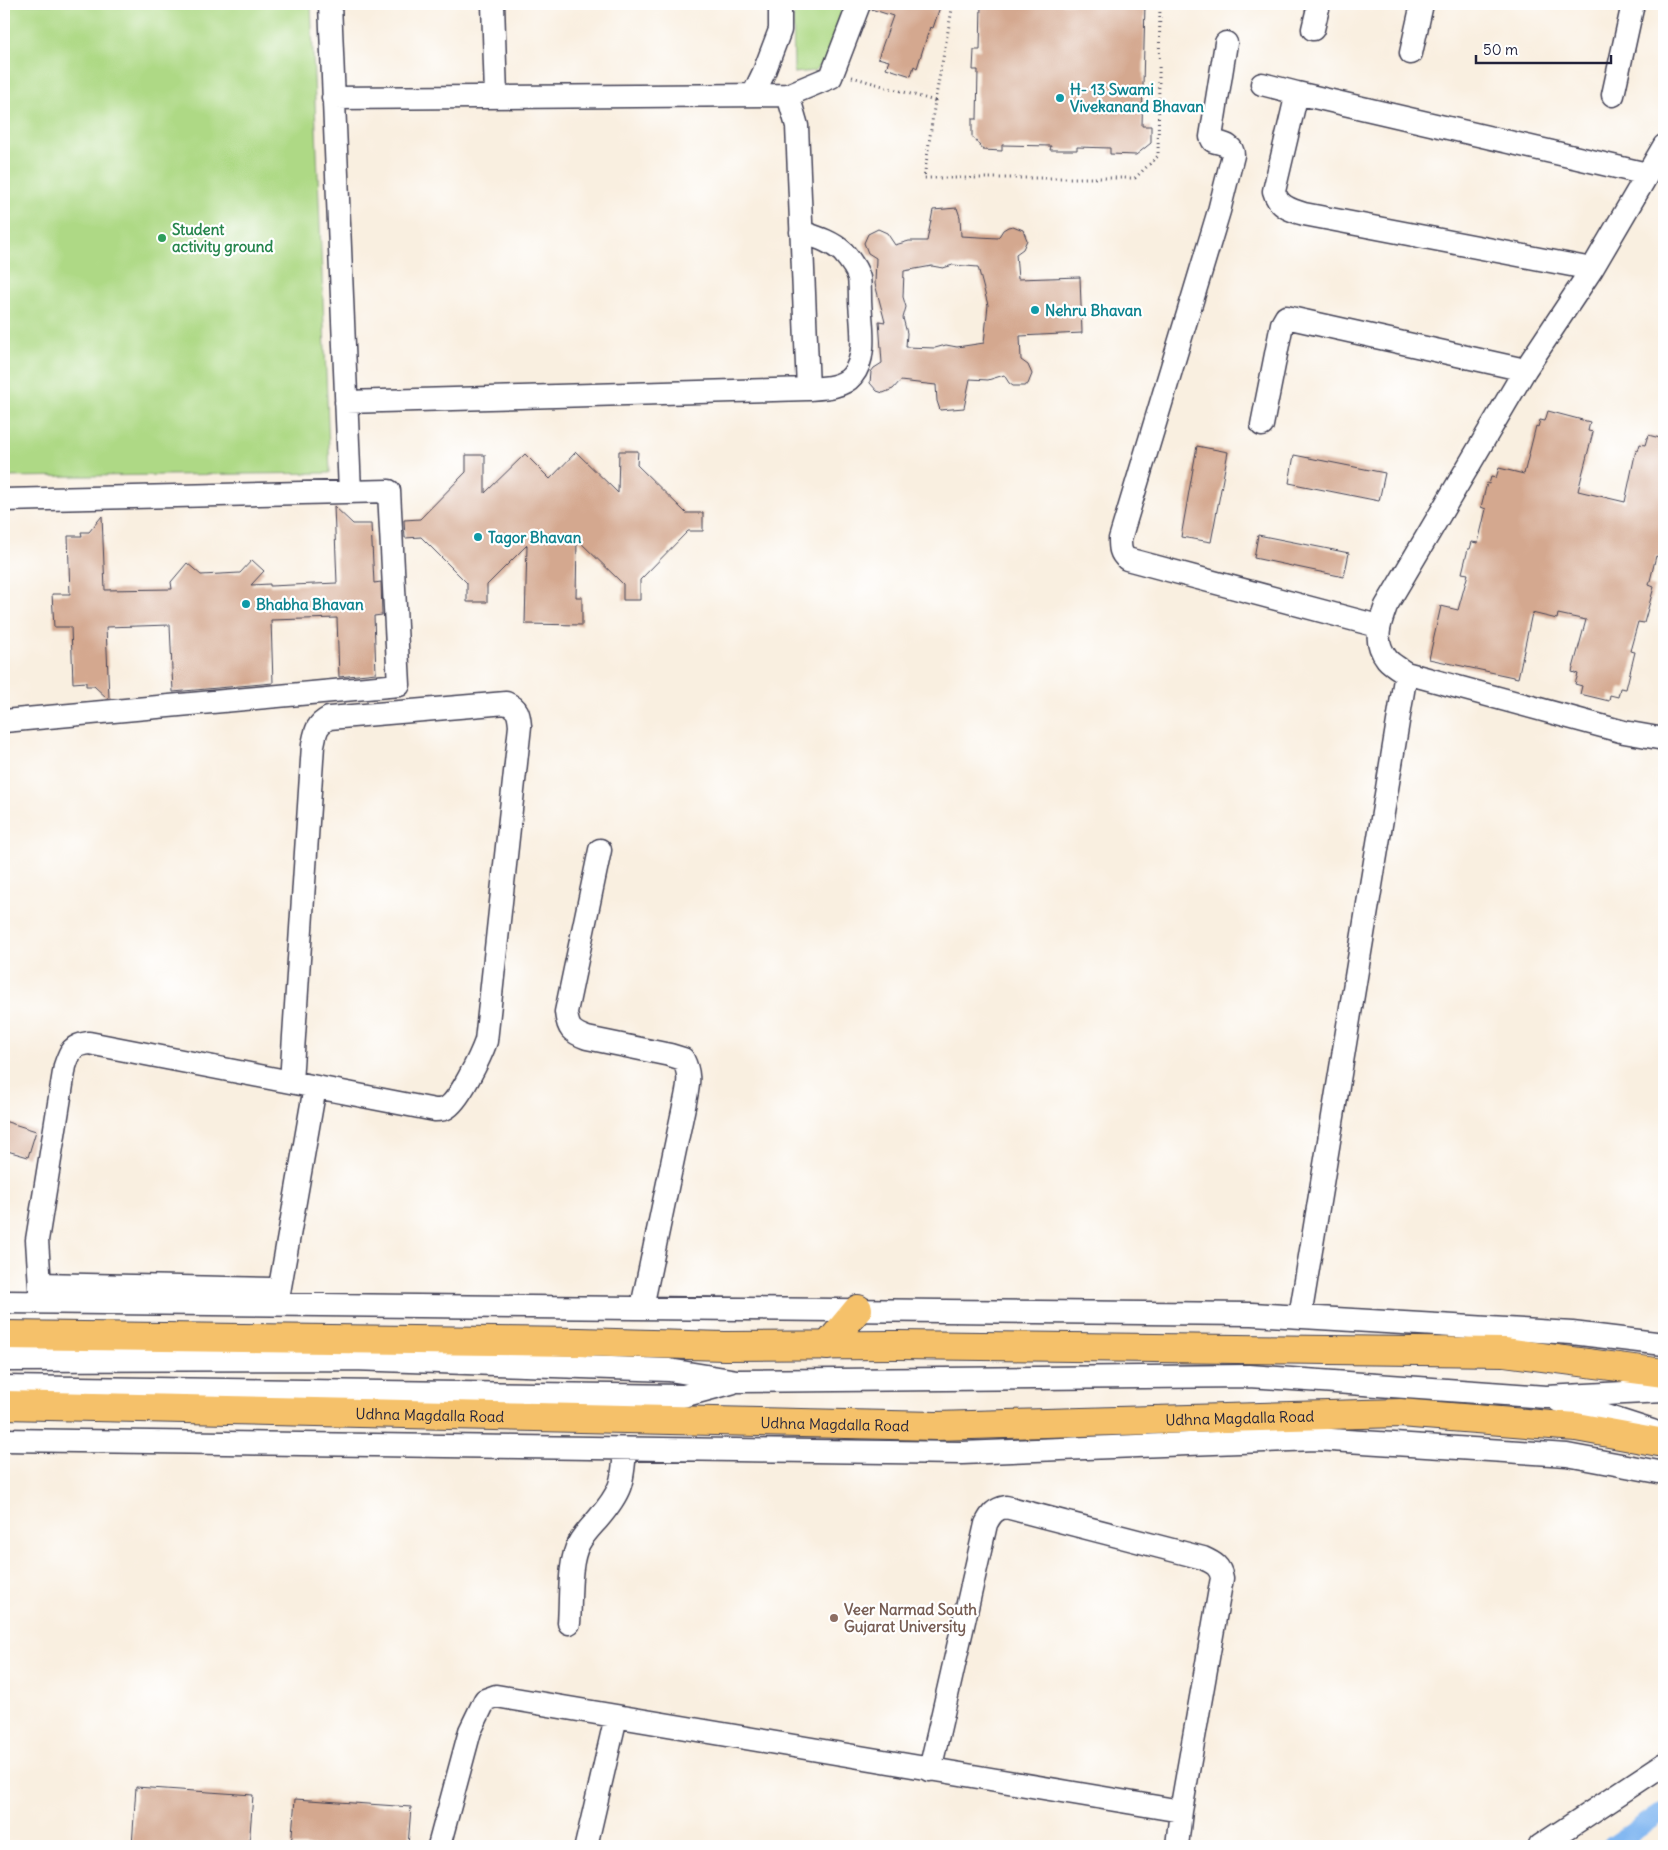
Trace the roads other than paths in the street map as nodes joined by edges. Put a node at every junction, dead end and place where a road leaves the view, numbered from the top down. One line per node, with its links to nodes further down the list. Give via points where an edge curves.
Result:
1 (330, 4): 17 (street)
2 (493, 4): 16 (street)
3 (780, 4): 13 (street, via 780,30)
4 (859, 4): 14 (street, via 831,77)
5 (1319, 4): 8 (street)
6 (1422, 4): 10 (street)
7 (1633, 4): 15 (street)
8 (1313, 29)
9 (1226, 43): 28 (street, via 1211,137 1213,141 1231,147 1233,155 1120,548 1126,559)
10 (1411, 54)
11 (1262, 84): 12 (street)
12 (1297, 93): 19 (street); 21 (street, via 1274,191 1282,206 1304,214)
13 (752, 95): 14 (street); 16 (street)
14 (788, 95): 20 (street, via 797,126)
15 (1613, 95)
16 (496, 96): 17 (street)
17 (333, 98): 24 (street)
18 (1664, 146): 19 (street)
19 (1647, 174): 21 (street)
20 (801, 232): 23 (street); 23 (street, via 833,244 853,266 859,278 862,342 859,363 851,377 841,384)
21 (1592, 269): 22 (street)
22 (1525, 370): 25 (street, via 1286,316); 28 (street, via 1386,606)
23 (808, 389): 24 (street)
24 (346, 402): 26 (street)
25 (1262, 425)
26 (350, 492): 27 (street); 30 (street, via 389,492 399,685)
27 (4, 500)
28 (1378, 626): 29 (street, via 1379,642 1388,659)
29 (1406, 673): 31 (street, via 1624,732); 40 (street)
30 (4, 721)
31 (1664, 738)
32 (600, 850): 38 (street, via 566,1012 567,1025 587,1038 683,1059 688,1070 687,1089)
33 (291, 1082): 34 (street); 34 (street, via 313,744 321,722 329,718 506,703 514,707 520,726 488,1025 481,1054 455,1100 446,1108 435,1110); 35 (street, via 89,1043 72,1049 65,1066 38,1240)
34 (316, 1087): 36 (street)
35 (41, 1293): 36 (street); 37 (street)
36 (279, 1297): 38 (street)
37 (4, 1302)
38 (642, 1307): 39 (street)
39 (858, 1309): 40 (street); 43 (main road)
40 (1300, 1317): 42 (street, via 1572,1333)
41 (4, 1336): 43 (main road)
42 (1664, 1344)
43 (827, 1346): 45 (main road, via 1504,1352)
44 (4, 1360): 46 (street, via 363,1359 669,1370)
45 (1664, 1372)
46 (737, 1381): 47 (street, via 683,1396); 49 (street, via 1249,1376)
47 (4, 1387)
48 (1664, 1391): 49 (street)
49 (1546, 1397): 51 (street)
50 (4, 1405): 53 (main road, Udhna Magdalla Road, via 936,1426 1400,1413 1576,1427)
51 (1664, 1433)
52 (4, 1440): 54 (street)
53 (1664, 1443)
54 (625, 1448): 55 (street, via 962,1453 1315,1439 1567,1455); 56 (street, via 624,1476 619,1489 576,1549)
55 (1664, 1473)
56 (569, 1623)
57 (616, 1717): 59 (street); 61 (street, via 508,1697 484,1700 470,1731); 62 (street)
58 (1664, 1764): 64 (street)
59 (930, 1770): 60 (street); 60 (street, via 986,1524 991,1514 1006,1507 1204,1558 1221,1570)
60 (1181, 1811): 63 (street)
61 (439, 1846)
62 (586, 1846)
63 (1177, 1846)
64 (1540, 1846)

